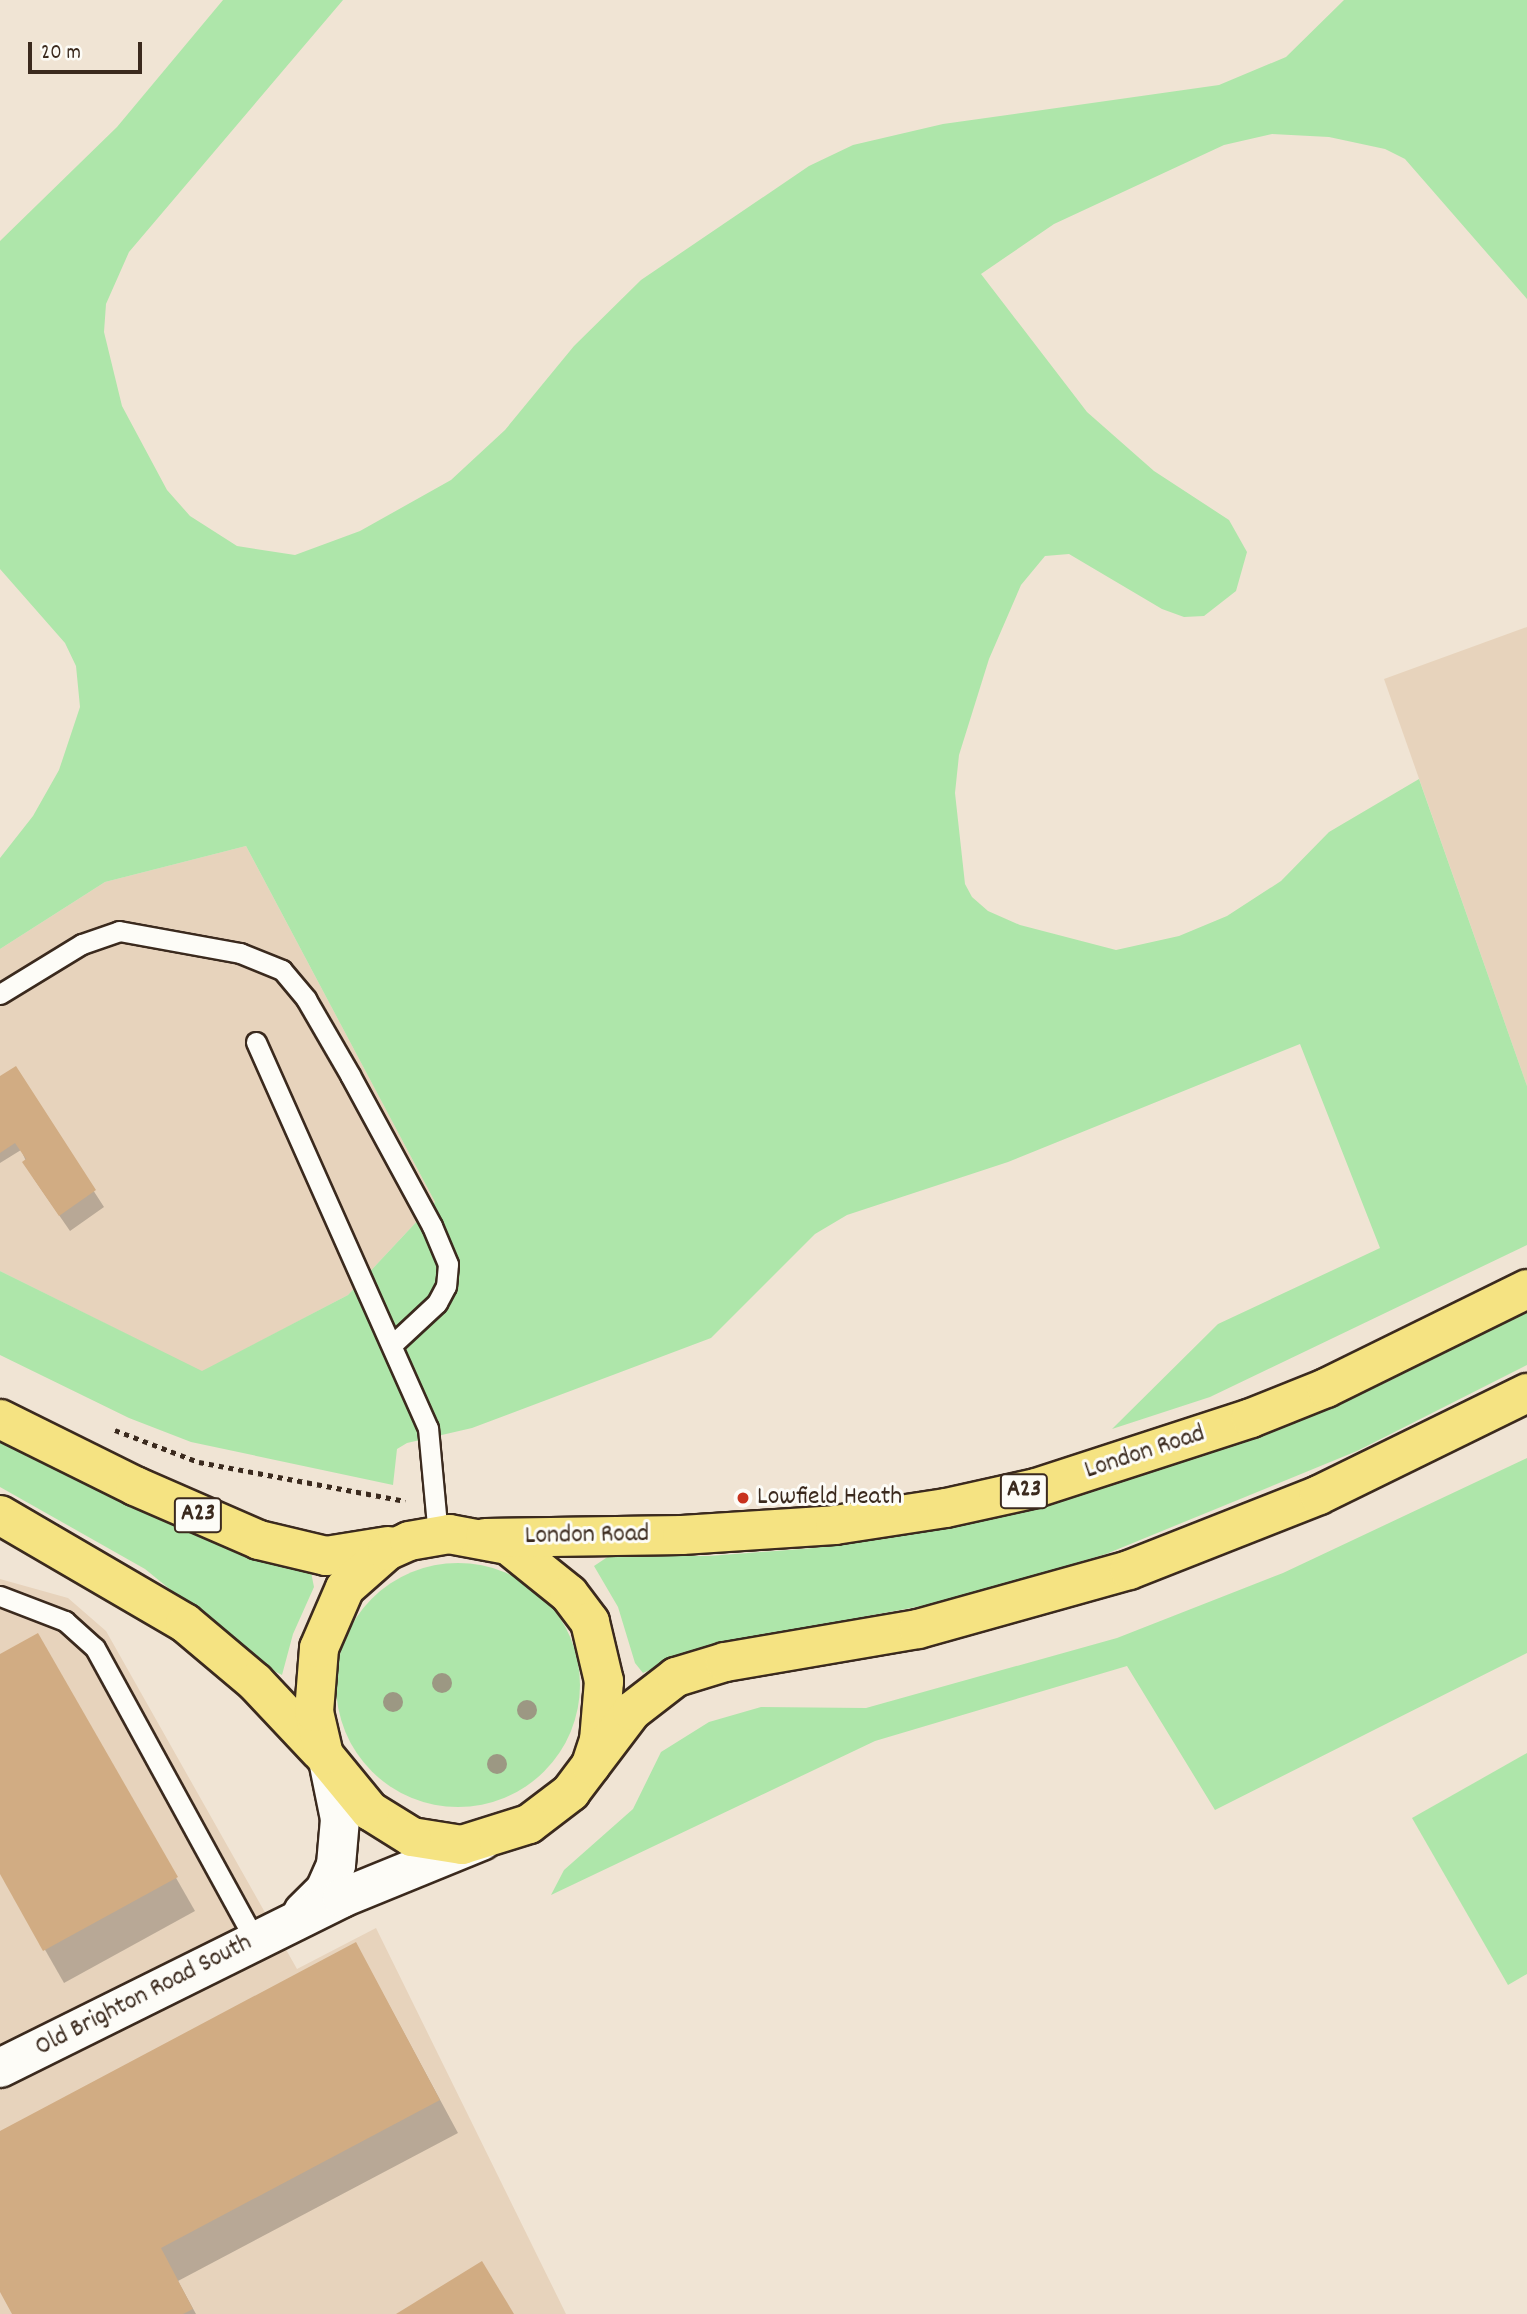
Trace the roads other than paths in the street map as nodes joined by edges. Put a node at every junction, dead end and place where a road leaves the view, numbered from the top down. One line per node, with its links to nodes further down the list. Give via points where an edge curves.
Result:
1 (0, 995): 4 (lane, via 82,944 119,931 240,953 282,970 306,999 350,1075 448,1264 446,1286 437,1303)
2 (256, 1042): 4 (lane)
3 (1527, 1289): 9 (main road, London Road / A23, via 1326,1388 1036,1488 835,1525 682,1535)
4 (393, 1344): 8 (lane, via 430,1435)
5 (1527, 1393): 12 (main road, via 1319,1495 1141,1566 1024,1603 918,1629 725,1662 676,1677 632,1711)
6 (0, 1419): 8 (main road, A23, via 229,1529 290,1550 346,1555)
7 (0, 1515): 11 (main road, via 185,1623 256,1682)
8 (428, 1528): 9 (main road); 11 (main road, via 378,1556 354,1577 323,1632 315,1669 314,1712)
9 (485, 1538): 12 (main road, via 508,1545 538,1566 569,1594 590,1622 604,1681 601,1728)
10 (0, 1596): 14 (lane, via 65,1622 95,1648)
11 (326, 1760): 13 (main road, via 370,1811 399,1831 437,1844); 14 (street, Old Brighton Road South, via 340,1819 336,1865 318,1899)
12 (591, 1765): 13 (main road, via 553,1809)
13 (485, 1840): 14 (street, Old Brighton Road South)
14 (272, 1932): 15 (street, Old Brighton Road South)
15 (0, 2068)

